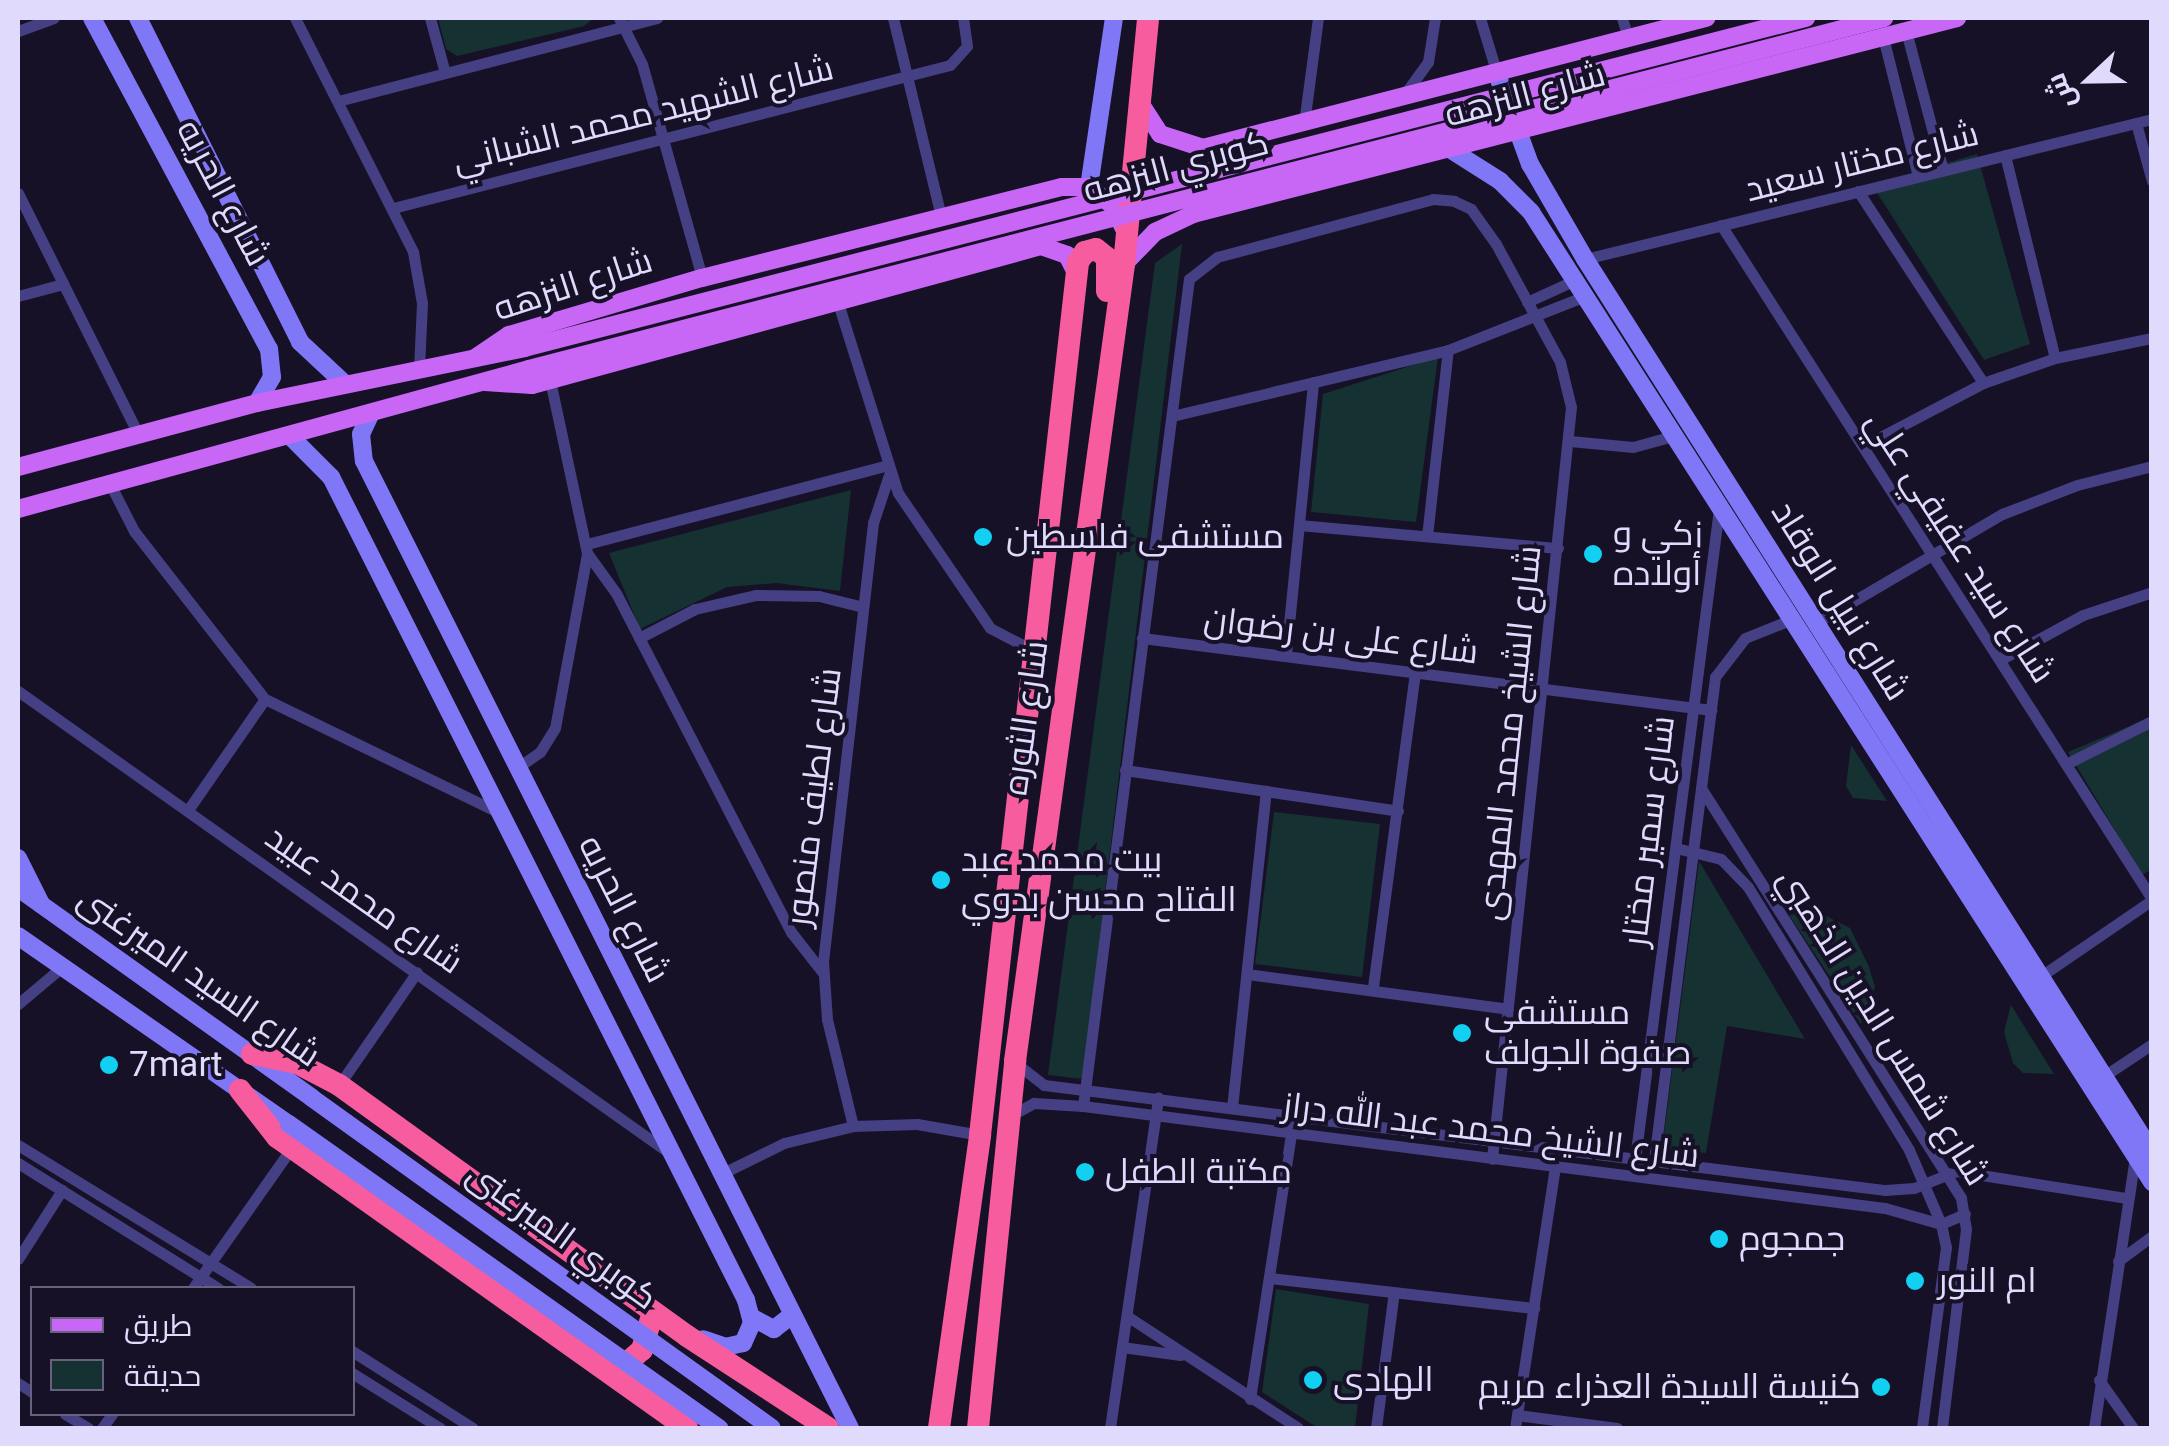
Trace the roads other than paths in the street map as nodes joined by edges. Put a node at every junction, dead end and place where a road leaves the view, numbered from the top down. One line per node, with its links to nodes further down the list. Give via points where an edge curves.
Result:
1 (54, 18): 20 (street)
2 (92, 18): 63 (street, شارع الحريه)
3 (138, 18): 62 (street, شارع الحريه)
4 (295, 18): 26 (street)
5 (430, 18): 23 (street)
6 (657, 18): 18 (street)
7 (893, 18): 25 (street)
8 (963, 18): 25 (street, شارع الشهيد محمد الشباني, via 968,40 961,58)
9 (1114, 18): 41 (street)
10 (1148, 18): 28 (highway, شارع الثوره)
11 (1318, 18): 31 (street)
12 (1434, 18): 27 (street, via 1428,62)
13 (1480, 18): 24 (street)
14 (1622, 18): 22 (street)
15 (1706, 18): 22 (main road, شارع النزهه)
16 (1806, 18): 67 (main road, كوبري النزهه, bridge, via 662,316)
17 (1957, 18): 21 (main road, شارع النزهه)
18 (622, 22): 23 (street); 34 (street)
19 (1884, 27): 21 (main road, شارع النزهه); 33 (main road, شارع النزهه); 38 (street); 71 (main road, كوبري النزهه, bridge)
20 (18, 31)
21 (1906, 31): 37 (street)
22 (1628, 38): 24 (main road, شارع النزهه)
23 (445, 73): 26 (street)
24 (1496, 74): 27 (main road, شارع النزهه); 33 (street, شارع نبيل الوقاد)
25 (908, 76): 34 (street, شارع الشهيد محمد الشباني); 47 (street)
26 (338, 100): 46 (street)
27 (1399, 101): 31 (main road, شارع النزهه)
28 (1140, 103): 32 (main road, شارع النزهه, via 1160,134 1185,146); 49 (highway, شارع الثوره)
29 (2152, 119): 30 (street, شارع مختار سعيد)
30 (2136, 122): 36 (street, شارع مختار سعيد); 39 (street)
31 (1304, 123): 32 (main road, شارع النزهه)
32 (1280, 129): 42 (main road, via 1277,156)
33 (1518, 130): 35 (main road, شارع النزهه); 40 (street, شارع نبيل الوقاد)
34 (663, 138): 46 (street, شارع الشهيد محمد الشباني); 54 (street)
35 (1448, 148): 42 (main road, شارع النزهه); 45 (street, شارع نبيل الوقاد)
36 (2004, 155): 37 (street, شارع مختار سعيد); 68 (street)
37 (1943, 170): 38 (street, شارع مختار سعيد)
38 (1918, 176): 43 (street, شارع مختار سعيد)
39 (2152, 181)
40 (1540, 184): 45 (street, via 1524,188); 50 (street, شارع نبيل الوقاد)
41 (1089, 187): 47 (main road, شارع النزهه); 49 (main road, via 1112,205)
42 (1292, 189): 51 (main road, شارع النزهه, via 1177,220)
43 (1858, 192): 48 (street, شارع مختار سعيد); 73 (street)
44 (18, 193): 56 (street)
45 (1520, 199): 55 (street, شارع نبيل الوقاد)
46 (393, 208): 69 (street, via 419,277)
47 (947, 214): 52 (main road, via 976,237); 54 (main road, شارع النزهه)
48 (1722, 225): 50 (street, شارع مختار سعيد); 82 (street, شارع سيد عفيفي علي)
49 (1127, 237): 51 (highway, شارع الثوره)
50 (1585, 259): 99 (street, شارع نبيل الوقاد)
51 (1124, 264): 66 (highway, شارع الثوره)
52 (964, 268): 53 (main road, via 1046,246 1067,255); 60 (main road)
53 (1077, 275): 66 (highway, via 1085,252 1105,255 1104,331); 102 (highway, شارع الثوره)
54 (702, 278): 67 (main road, شارع النزهه, via 509,335)
55 (1575, 280): 58 (street, شارع نبيل الوقاد); 59 (street)
56 (63, 284): 57 (street); 78 (street)
57 (18, 296)
58 (1585, 296): 61 (street); 80 (street, شارع نبيل الوقاد)
59 (1526, 302): 61 (street, شارع الشيخ محمد المهدى); 77 (street, شارع الشيخ محمد المهدى, via 1482,223 1454,201 1433,199 1217,257 1189,279)
60 (838, 303): 70 (main road); 85 (street)
61 (1536, 320): 65 (street); 81 (street, شارع الشيخ محمد المهدى, via 1568,384)
62 (290, 322): 63 (street, via 282,337); 74 (street, شارع الحريه, via 311,358)
63 (262, 334): 75 (street, شارع الحريه, via 273,371)
64 (2152, 338): 68 (street)
65 (1448, 350): 72 (street); 92 (street)
66 (1112, 355): 140 (highway, شارع الثوره)
67 (475, 358): 69 (main road, شارع النزهه)
68 (2055, 358): 73 (street)
69 (419, 368): 74 (main road, شارع النزهه)
70 (550, 380): 71 (main road, via 516,387); 93 (street)
71 (485, 382): 76 (main road)
72 (1313, 382): 77 (street); 91 (street)
73 (1983, 383): 82 (street)
74 (345, 384): 75 (main road, شارع النزهه)
75 (257, 402): 78 (main road, شارع النزهه)
76 (370, 415): 79 (main road); 87 (street, شارع الحريه, via 360,448)
77 (1172, 416): 101 (street)
78 (138, 434): 83 (main road, شارع النزهه)
79 (290, 436): 86 (main road); 88 (street, شارع الحريه, via 319,458)
80 (1673, 436): 81 (street, via 1633,448); 90 (street, شارع نبيل الوقاد)
81 (1570, 442): 94 (street, شارع الشيخ محمد المهدى)
82 (1863, 446): 95 (street, شارع سيد عفيفي علي)
83 (18, 466)
84 (2152, 466): 95 (street, via 2039,498)
85 (887, 470): 93 (street); 97 (street, شارع لطيف منصور, via 874,515); 102 (street, via 990,628)
86 (110, 484): 89 (main road); 108 (street, via 134,532)
87 (377, 487): 88 (street, via 354,486); 113 (street, شارع الحريه)
88 (344, 500): 119 (street, شارع الحريه)
89 (18, 508)
90 (1719, 509): 98 (street, شارع نبيل الوقاد); 109 (street, شارع سمير مختار)
91 (1298, 524): 92 (street); 103 (street)
92 (1428, 536): 94 (street)
93 (587, 548): 100 (street); 113 (street, via 555,728 540,752)
94 (1558, 548): 106 (street, شارع الشيخ محمد المهدى)
95 (1932, 553): 99 (street); 104 (street, شارع سيد عفيفي علي)
96 (2152, 592): 104 (street, via 2083,615)
97 (863, 607): 100 (street, via 804,594 756,595 696,609); 132 (street, شارع لطيف منصور)
98 (1790, 620): 110 (street, شارع سمير مختار, via 1745,638 1726,654); 123 (street, شارع نبيل الوقاد)
99 (1816, 623): 123 (street, شارع نبيل الوقاد)
100 (639, 638): 132 (street, via 791,932)
101 (1142, 638): 103 (street, شارع على بن رضوان); 114 (street)
102 (1036, 652): 154 (highway, شارع الثوره)
103 (1286, 654): 105 (street, شارع على بن رضوان)
104 (2000, 660): 112 (street, شارع سيد عفيفي علي)
105 (1415, 674): 106 (street, شارع على بن رضوان); 118 (street)
106 (1542, 689): 109 (street, شارع على بن رضوان); 137 (street, شارع الشيخ محمد المهدى)
107 (18, 691): 117 (street, شارع محمد عبيد)
108 (265, 700): 117 (street); 119 (street)
109 (1691, 708): 110 (street, شارع على بن رضوان); 120 (street, شارع سمير مختار)
110 (1711, 710): 115 (street, شارع سمير مختار)
111 (2152, 721): 112 (street)
112 (2066, 764): 127 (street, شارع سيد عفيفي علي)
113 (516, 768): 166 (street, شارع الحريه)
114 (1125, 770): 116 (street); 143 (street)
115 (1701, 788): 121 (street, شارع سمير مختار); 124 (street, شارع شمس الدين الذهبي)
116 (1266, 791): 118 (street); 133 (street)
117 (188, 810): 131 (street, شارع محمد عبيد)
118 (1398, 811): 135 (street)
119 (502, 814): 159 (street, شارع الحريه)
120 (1676, 848): 121 (street); 161 (street, شارع سمير مختار)
121 (1693, 850): 125 (street, شارع شمس الدين الذهبي, via 1722,859); 162 (street, شارع سمير مختار)
122 (18, 858): 128 (street, شارع السيد الميرغنى)
123 (1965, 876): 134 (street, شارع نبيل الوقاد); 158 (street, شارع نبيل الوقاد)
124 (1760, 880): 125 (street); 165 (street, شارع شمس الدين الذهبي)
125 (1748, 887): 168 (street, شارع شمس الدين الذهبي)
126 (18, 888): 128 (street)
127 (2152, 899): 134 (street)
128 (41, 904): 139 (street, شارع السيد الميرغنى)
129 (18, 936): 130 (street, شارع السيد الميرغنى)
130 (62, 966): 136 (street); 144 (street, شارع السيد الميرغنى)
131 (417, 972): 142 (street); 159 (street, شارع محمد عبيد)
132 (823, 973): 152 (street, شارع لطيف منصور)
133 (1247, 974): 135 (street); 148 (street)
134 (2041, 976): 141 (street, شارع نبيل الوقاد)
135 (1373, 988): 137 (street)
136 (18, 1004)
137 (1508, 1009): 156 (street, شارع الشيخ محمد المهدى)
138 (2152, 1044): 141 (street)
139 (252, 1054): 142 (highway, via 297,1064); 146 (street, شارع السيد الميرغنى)
140 (1014, 1061): 143 (street, شارع الشيخ محمد عبد الله دراز, via 1037,1084); 151 (highway, شارع الثوره)
141 (2104, 1076): 158 (street, شارع نبيل الوقاد)
142 (338, 1085): 182 (highway)
143 (1086, 1088): 145 (street, شارع الشيخ محمد عبد الله دراز); 147 (street)
144 (240, 1090): 155 (highway, via 260,1121)
145 (1158, 1097): 148 (street, شارع الشيخ محمد عبد الله دراز); 149 (street)
146 (312, 1098): 203 (street, كوبري الميرغنى, bridge)
147 (1083, 1106): 149 (street, شارع الشيخ محمد عبد الله دراز); 151 (street, شارع الشيخ محمد عبد الله دراز, via 1034,1104)
148 (1232, 1108): 150 (street, شارع الشيخ محمد عبد الله دراز)
149 (1156, 1116): 153 (street, شارع الشيخ محمد عبد الله دراز); 184 (street)
150 (1294, 1116): 153 (street); 156 (street, شارع الشيخ محمد عبد الله دراز)
151 (1008, 1117): 197 (highway, شارع الثوره)
152 (853, 1126): 154 (street, via 918,1124); 166 (street, via 784,1142)
153 (1291, 1134): 160 (street, شارع الشيخ محمد عبد الله دراز); 177 (street)
154 (980, 1135): 206 (highway, شارع الثوره)
155 (291, 1136): 176 (street); 191 (highway); 202 (street, كوبري الميرغنى, bridge)
156 (1495, 1138): 160 (street, شارع الشيخ محمد المهدى); 161 (street, شارع الشيخ محمد عبد الله دراز)
157 (18, 1144): 176 (street)
158 (2143, 1154): 167 (street, شارع نبيل الوقاد); 170 (street)
159 (675, 1158): 185 (street, شارع الحريه)
160 (1492, 1159): 164 (street, شارع الشيخ محمد عبد الله دراز)
161 (1635, 1159): 162 (street, شارع الشيخ محمد عبد الله دراز)
162 (1654, 1160): 168 (street, شارع الشيخ محمد عبد الله دراز, via 1884,1190)
163 (18, 1163): 169 (street)
164 (1555, 1166): 172 (street, شارع الشيخ محمد عبد الله دراز, via 1885,1208); 181 (street)
165 (1943, 1172): 168 (street, شارع الشيخ محمد عبد الله دراز); 170 (street); 171 (street, شارع شمس الدين الذهبي)
166 (721, 1174): 183 (street, شارع الحريه)
167 (2152, 1182)
168 (1923, 1184): 172 (street, شارع شمس الدين الذهبي)
169 (62, 1190): 174 (street); 178 (street)
170 (2127, 1198): 175 (street)
171 (1965, 1214): 172 (street); 212 (street, شارع شمس الدين الذهبي)
172 (1941, 1224): 211 (street, شارع شمس الدين الذهبي, via 1946,1246)
173 (2152, 1236): 175 (street)
174 (18, 1259)
175 (2118, 1262): 192 (street)
176 (210, 1263): 178 (street); 179 (street)
177 (1270, 1278): 180 (street); 194 (street)
178 (197, 1283)
179 (248, 1286)
180 (1394, 1292): 181 (street); 209 (street)
181 (1534, 1308): 196 (street)
182 (652, 1311): 186 (highway); 191 (highway, via 642,1350)
183 (792, 1315): 185 (street, via 774,1329); 205 (street, شارع الحريه)
184 (1126, 1316): 187 (street); 189 (street)
185 (752, 1317): 186 (street, via 750,1334 735,1346)
186 (687, 1336): 204 (highway)
187 (1122, 1347): 189 (street); 207 (street)
188 (355, 1354): 193 (street)
189 (1180, 1355): 194 (street)
190 (355, 1374): 195 (street)
191 (613, 1375): 201 (highway)
192 (2099, 1380): 213 (street); 214 (street)
193 (420, 1392): 195 (street); 200 (street)
194 (1250, 1399): 208 (street)
195 (416, 1412): 198 (street); 199 (street)
196 (1516, 1422): 210 (street)
197 (979, 1426)
198 (412, 1428)
199 (440, 1428)
200 (472, 1428)
201 (687, 1428)
202 (719, 1428)
203 (772, 1428)
204 (828, 1428)
205 (850, 1428)
206 (938, 1428)
207 (1110, 1428)
208 (1298, 1428)
209 (1376, 1428)
210 (1617, 1428)
211 (1922, 1428)
212 (1942, 1428)
213 (2094, 1428)
214 (2133, 1428)

